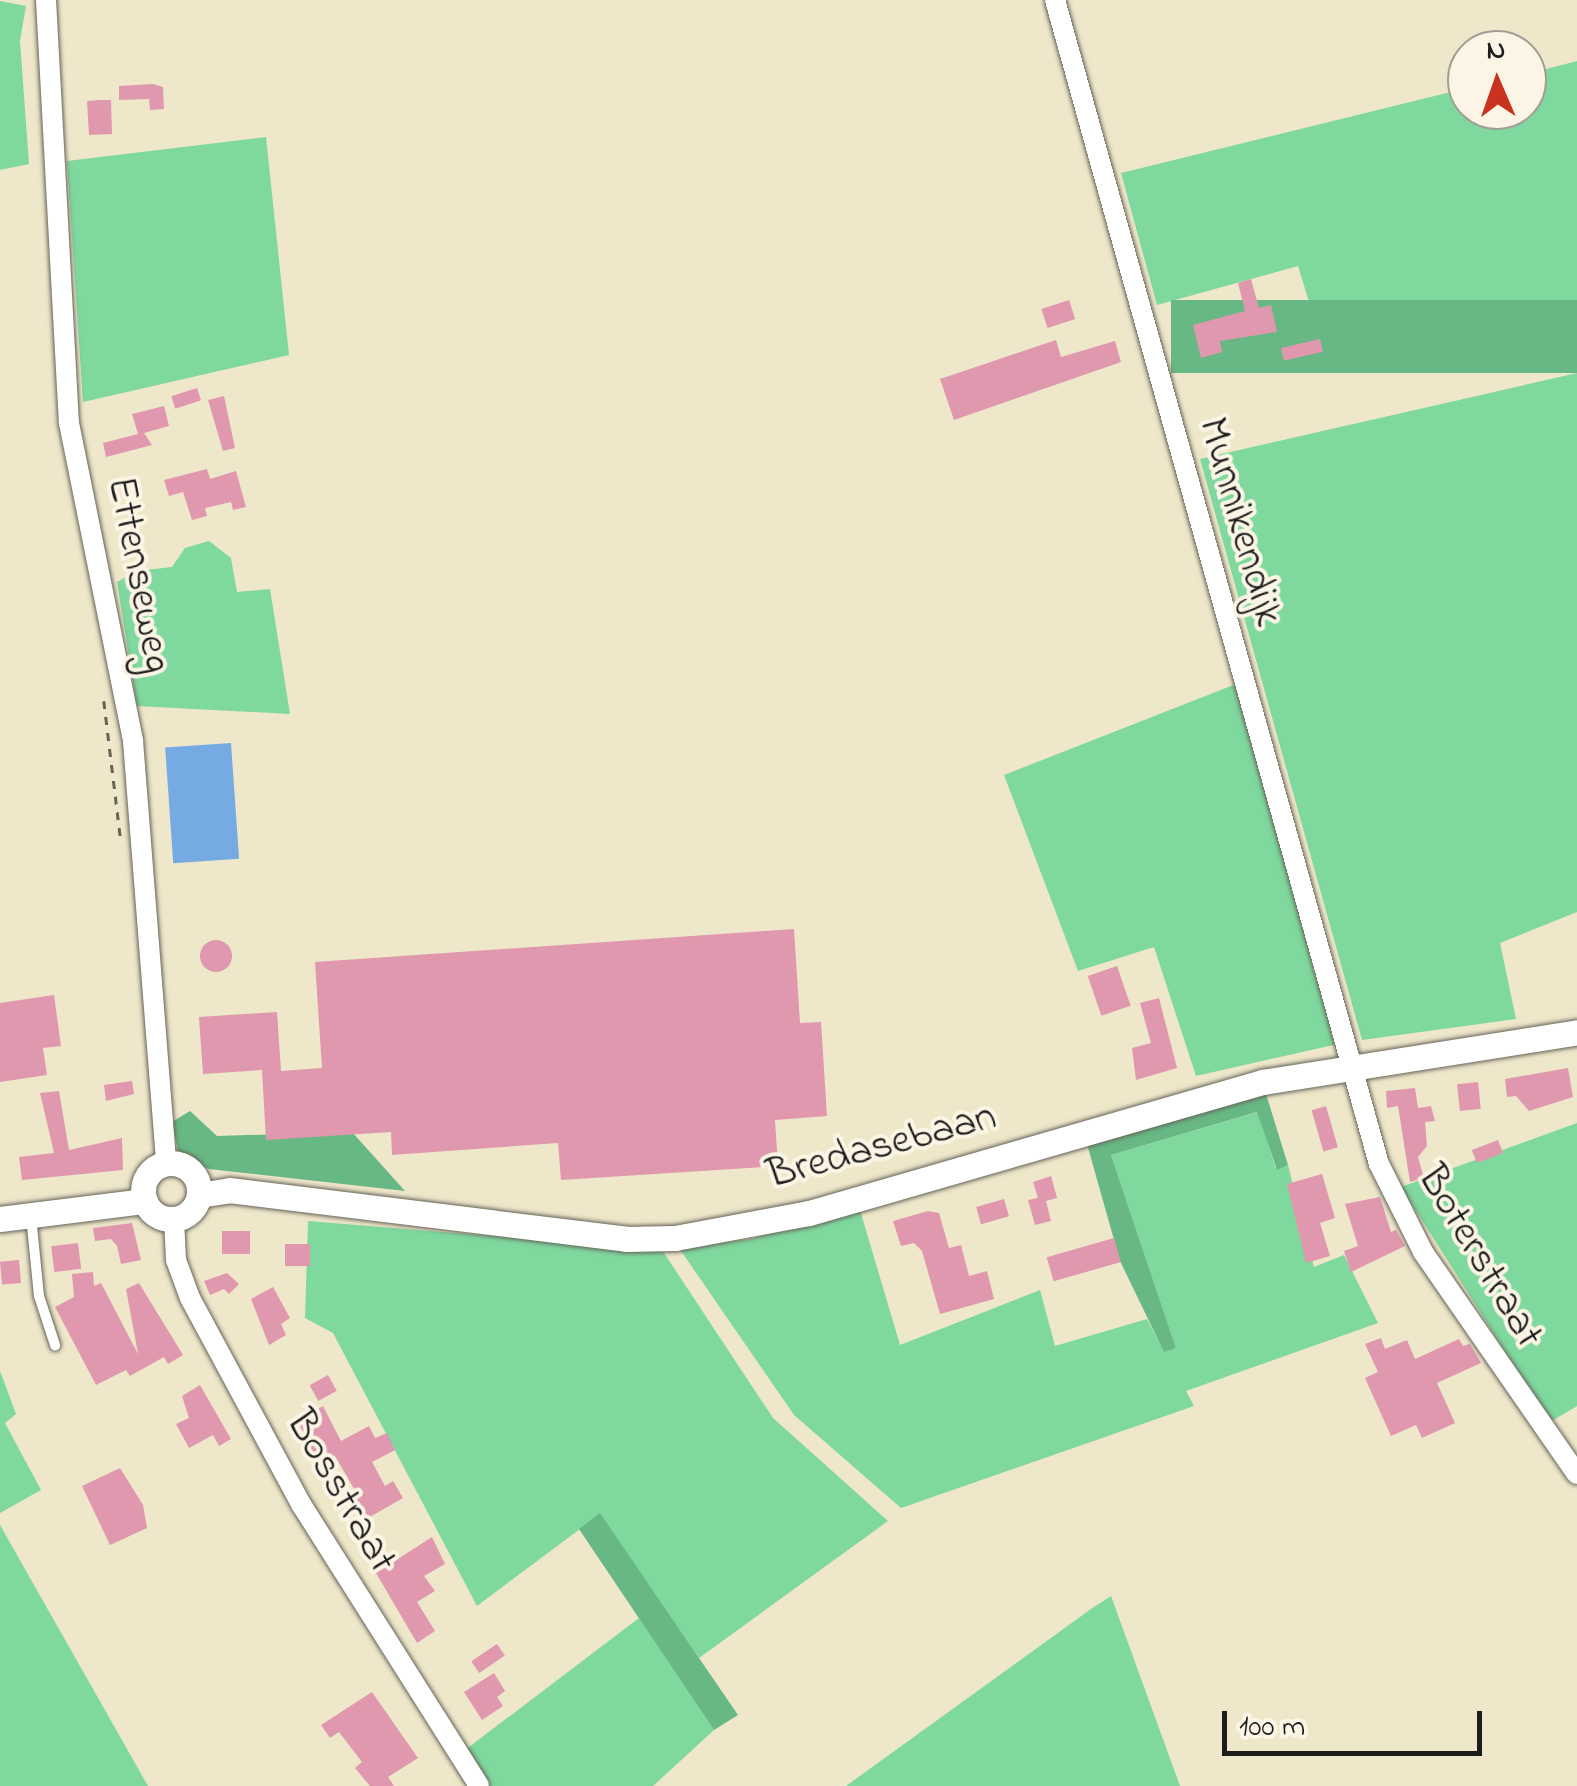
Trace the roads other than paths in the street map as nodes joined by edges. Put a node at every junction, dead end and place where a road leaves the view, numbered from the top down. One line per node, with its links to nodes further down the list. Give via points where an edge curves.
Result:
1 (46, 0): 5 (street, Ettenseweg, via 69,422 133,741)
2 (1055, 0): 4 (street, Munnikendijk)
3 (1577, 1032): 4 (street, Bredasebaan)
4 (1350, 1064): 6 (street, Bredasebaan, via 1263,1082 809,1213 675,1238 606,1237 229,1190); 12 (street, Boterstraat, via 1379,1164 1423,1252)
5 (166, 1164): 6 (street, via 188,1169); 7 (street, via 146,1179)
6 (199, 1194): 10 (street, via 186,1215)
7 (144, 1201): 8 (street); 10 (street, via 162,1218)
8 (31, 1216): 9 (street); 11 (lane, via 39,1296)
9 (0, 1219)
10 (174, 1219): 13 (street, Bosstraat, via 182,1277 236,1384 341,1570)
11 (55, 1346)
12 (1577, 1474)
13 (479, 1786)

